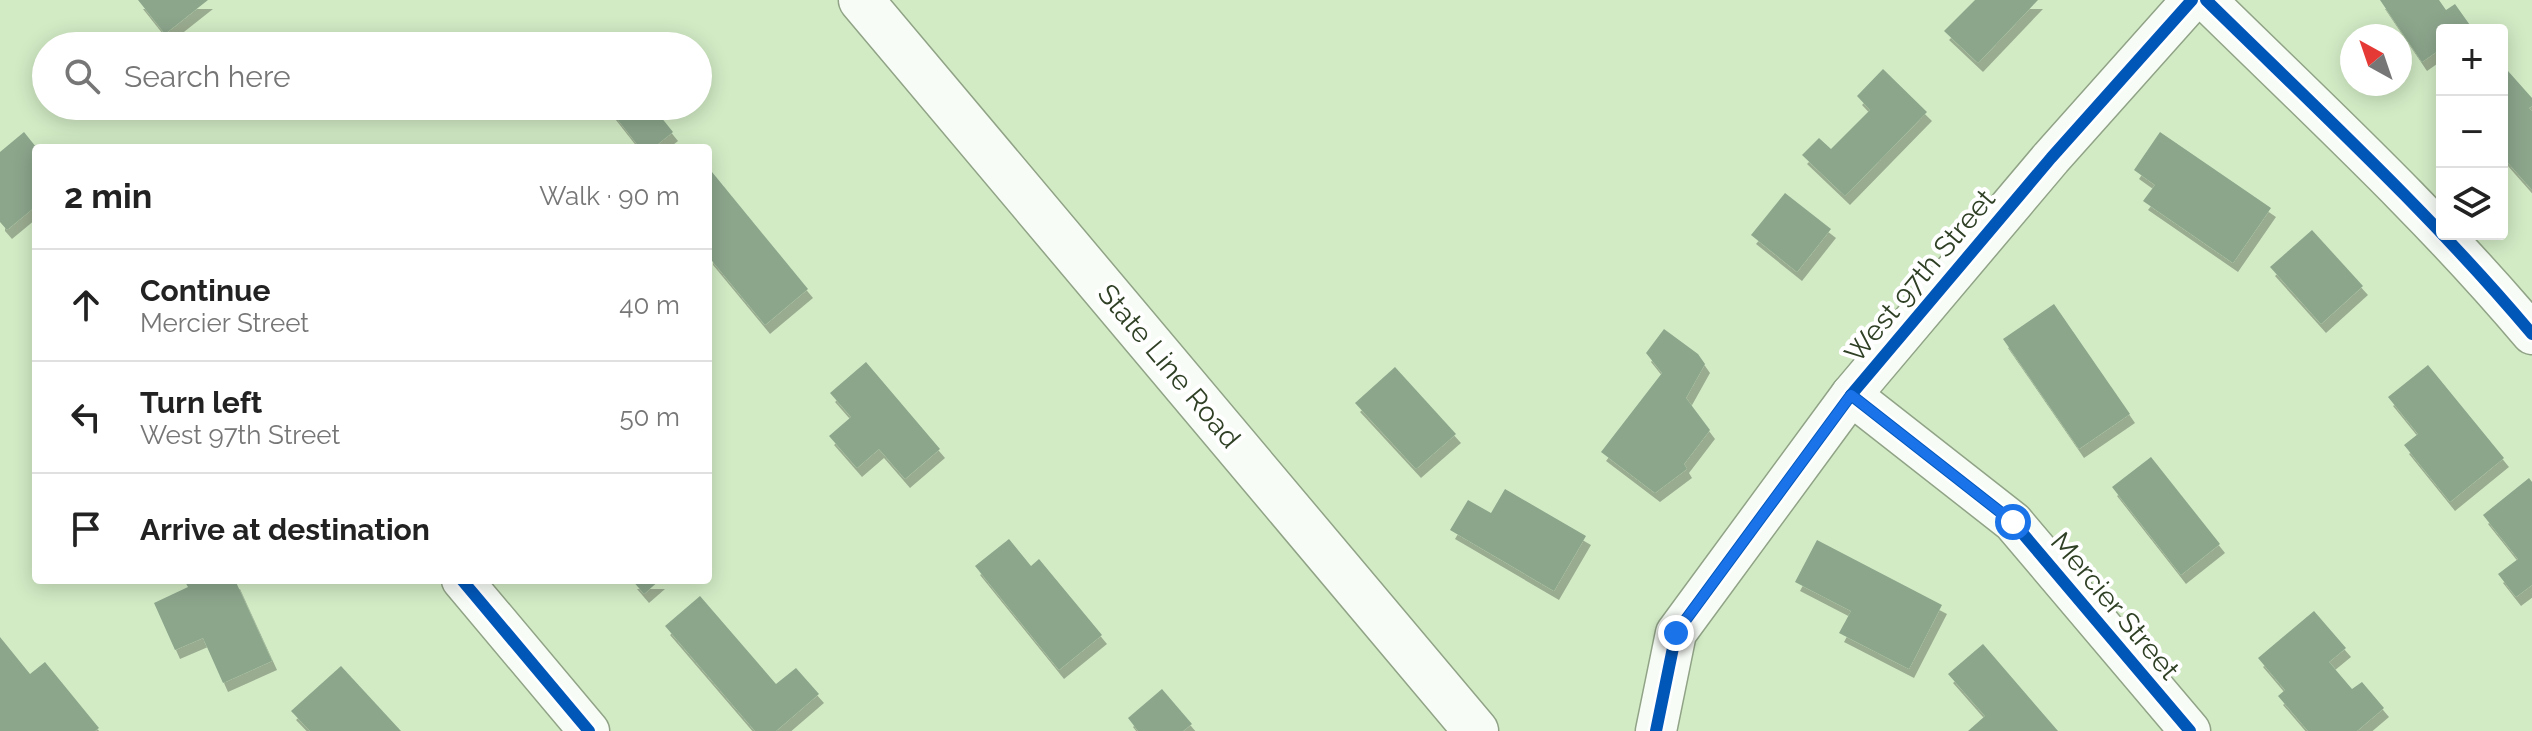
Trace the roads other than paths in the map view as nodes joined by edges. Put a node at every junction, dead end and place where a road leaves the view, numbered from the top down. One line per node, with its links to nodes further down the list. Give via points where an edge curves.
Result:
1 (861, 0): 8 (main road, State Line Road)
2 (2192, 0): 5 (street, West 97th Street)
3 (2206, 0): 4 (street, via 2365,157)
4 (2532, 334)
5 (1851, 395): 9 (street, West 97th Street, via 1676,633); 10 (street, Mercier Street, via 2013,522)
6 (465, 584): 7 (street)
7 (589, 731)
8 (1476, 731)
9 (1656, 731)
10 (2190, 731)

